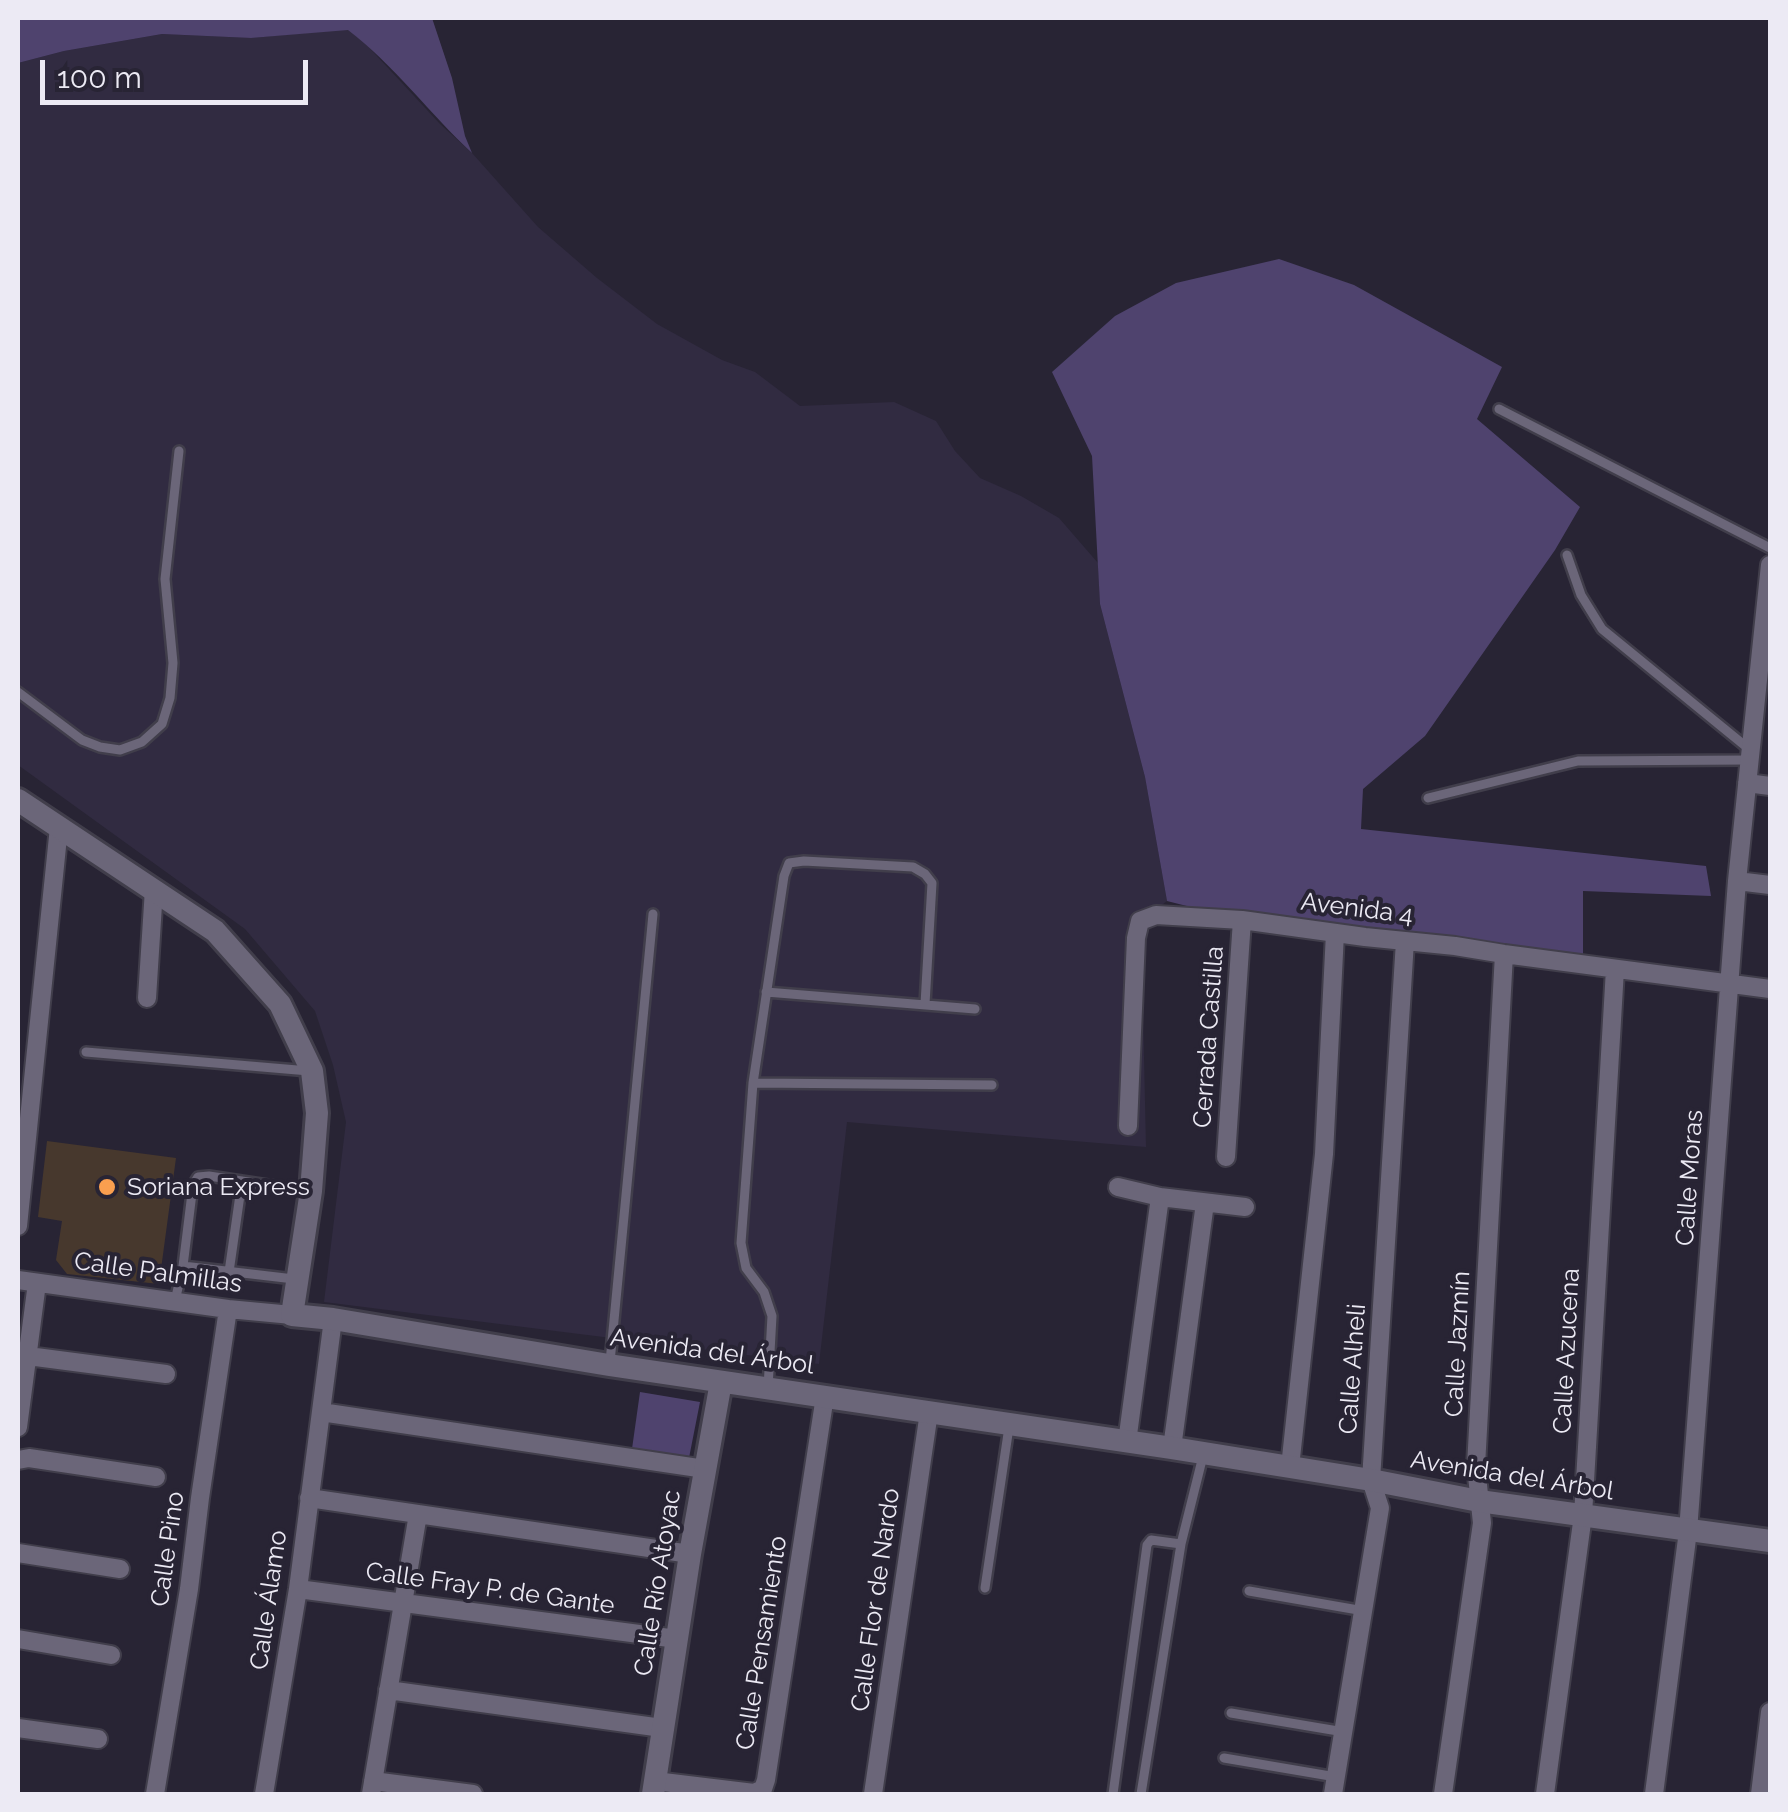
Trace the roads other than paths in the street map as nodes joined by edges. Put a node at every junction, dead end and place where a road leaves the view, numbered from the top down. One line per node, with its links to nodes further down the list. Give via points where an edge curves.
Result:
1 (1499, 409): 3 (lane)
2 (179, 451): 7 (lane, via 164,579 173,663 162,724 142,742 120,750 100,747)
3 (1770, 548)
4 (1567, 555): 8 (lane, via 1602,629)
5 (1770, 564): 6 (street, Calle Moras)
6 (1764, 689): 8 (street, Calle Moras)
7 (18, 692)
8 (1751, 755): 9 (street, Calle Moras); 11 (lane, via 1578,760)
9 (1747, 783): 10 (street); 14 (street, Calle Moras)
10 (1770, 786)
11 (1428, 798)
12 (18, 800): 13 (street)
13 (59, 827): 16 (street); 41 (street)
14 (1737, 881): 15 (street); 23 (street, Calle Moras)
15 (1770, 885)
16 (154, 889): 26 (street); 30 (street, via 215,930 252,971 280,1004)
17 (653, 914): 51 (lane)
18 (1242, 920): 19 (street, Avenida 4); 33 (street, Avenida 4, via 1156,915 1140,921); 34 (street, Cerrada Castilla)
19 (1336, 933): 20 (street, Avenida 4); 65 (street, via 1324,1154)
20 (1404, 941): 21 (street, Avenida 4); 68 (street, Calle Alheli)
21 (1504, 954): 22 (street, Avenida 4); 70 (street, Calle Jazmín)
22 (1615, 969): 23 (street, Avenida 4); 72 (street, Calle Azucena)
23 (1731, 983): 24 (street, Avenida 4); 73 (street, Calle Moras)
24 (1770, 989)
25 (766, 992): 27 (lane); 27 (lane, via 789,863 913,867 932,883); 31 (lane)
26 (147, 998)
27 (925, 1004): 28 (lane)
28 (975, 1008)
29 (86, 1052): 30 (lane)
30 (312, 1072): 37 (street)
31 (753, 1083): 32 (lane); 55 (lane, via 741,1243 746,1268 772,1316)
32 (992, 1085)
33 (1128, 1126)
34 (1226, 1157)
35 (242, 1181): 37 (lane); 42 (lane, via 198,1177 192,1185); 43 (lane)
36 (1118, 1187): 38 (street)
37 (312, 1191): 44 (street)
38 (1160, 1196): 39 (street); 61 (street)
39 (1205, 1203): 40 (street); 62 (street)
40 (1245, 1207)
41 (18, 1226)
42 (183, 1266): 43 (lane); 47 (lane)
43 (229, 1272): 44 (lane)
44 (297, 1279): 49 (street)
45 (18, 1280): 46 (street, Calle Palmillas)
46 (37, 1283): 47 (street, Calle Palmillas); 52 (street)
47 (175, 1300): 48 (street, Calle Palmillas)
48 (228, 1309): 49 (street, Calle Palmillas); 98 (street, Calle Pino)
49 (292, 1315): 50 (street, Avenida del Árbol)
50 (333, 1320): 51 (street, Avenida del Árbol); 57 (street, Calle Álamo)
51 (609, 1365): 54 (street, Avenida del Árbol)
52 (24, 1368): 53 (street); 60 (street)
53 (166, 1374)
54 (721, 1382): 55 (street, Avenida del Árbol); 66 (street, Calle Río Atoyac)
55 (768, 1388): 56 (street, Avenida del Árbol)
56 (825, 1396): 58 (street, Avenida del Árbol); 97 (street, Calle Pensamiento, via 763,1790)
57 (321, 1412): 66 (street); 69 (street, Calle Álamo)
58 (929, 1412): 59 (street, Avenida del Árbol); 101 (street, Calle Flor de Nardo)
59 (1010, 1425): 61 (street, Avenida del Árbol); 80 (lane)
60 (18, 1427)
61 (1127, 1442): 62 (street, Avenida del Árbol)
62 (1172, 1448): 63 (street, Avenida del Árbol)
63 (1204, 1454): 65 (street, Avenida del Árbol); 75 (lane)
64 (18, 1460): 67 (street)
65 (1290, 1468): 68 (street, Avenida del Árbol)
66 (705, 1469): 77 (street, Calle Río Atoyac)
67 (156, 1477)
68 (1370, 1480): 70 (street, Avenida del Árbol); 83 (street, Calle Alheli, via 1380,1508)
69 (309, 1498): 71 (street); 79 (street, Calle Álamo)
70 (1479, 1502): 72 (street, Avenida del Árbol); 104 (street, Calle Jazmín, via 1482,1523)
71 (418, 1514): 77 (street); 82 (street)
72 (1583, 1515): 73 (street, Avenida del Árbol); 105 (street, Calle Azucena)
73 (1688, 1530): 74 (street, Avenida del Árbol); 106 (street, Calle Moras)
74 (1770, 1541)
75 (1181, 1544): 102 (lane, via 1159,1539 1147,1546); 103 (lane)
76 (18, 1553): 78 (street)
77 (690, 1554): 84 (street, Calle Río Atoyac)
78 (120, 1569)
79 (298, 1588): 82 (street, Calle Fray P. de Gante); 99 (street, Calle Álamo)
80 (984, 1588)
81 (1249, 1591): 83 (lane)
82 (404, 1602): 84 (street, Calle Fray P. de Gante); 87 (street)
83 (1364, 1610): 92 (street, Calle Alheli)
84 (677, 1638): 91 (street, Calle Río Atoyac)
85 (18, 1639): 86 (street)
86 (111, 1655)
87 (388, 1690): 91 (street); 96 (street)
88 (1770, 1712): 107 (street)
89 (1231, 1713): 92 (lane)
90 (18, 1728): 93 (street)
91 (662, 1728): 97 (street, Calle Río Atoyac)
92 (1344, 1732): 95 (street, Calle Alheli)
93 (98, 1740)
94 (1224, 1758): 95 (lane)
95 (1335, 1786)
96 (372, 1788): 100 (street)
97 (654, 1788)
98 (155, 1794)
99 (264, 1794)
100 (474, 1794)
101 (874, 1794)
102 (1113, 1794)
103 (1141, 1794)
104 (1443, 1794)
105 (1545, 1794)
106 (1654, 1794)
107 (1760, 1794)

